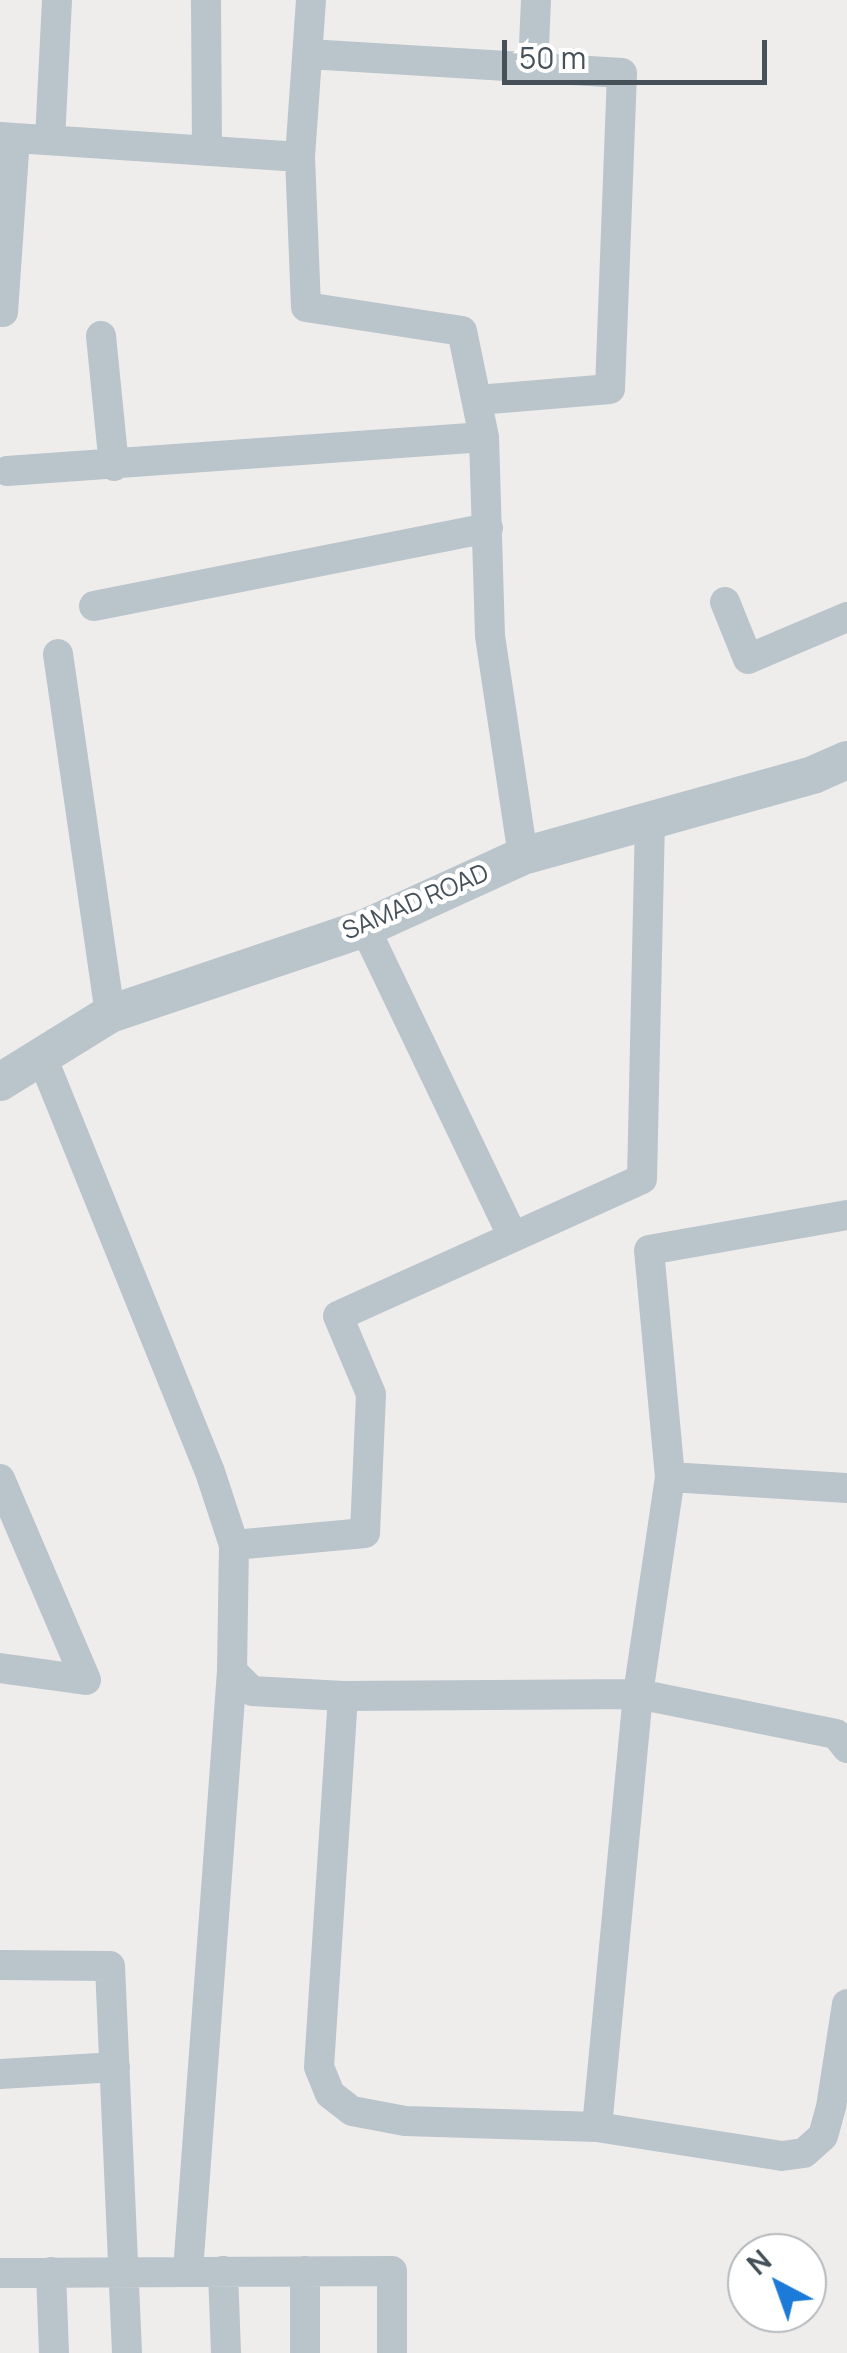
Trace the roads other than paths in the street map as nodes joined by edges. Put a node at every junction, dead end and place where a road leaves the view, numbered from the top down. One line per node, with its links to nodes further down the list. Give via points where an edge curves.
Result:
1 (57, 0): 8 (street)
2 (206, 0): 9 (street)
3 (312, 0): 5 (street)
4 (536, 0): 6 (street)
5 (308, 54): 6 (street); 10 (street)
6 (534, 68): 13 (street, via 622,73 610,390)
7 (7, 137): 8 (street); 11 (street)
8 (50, 140): 9 (street)
9 (207, 151): 10 (street)
10 (300, 157): 13 (street, via 306,307 462,331)
11 (3, 312)
12 (101, 336): 15 (street)
13 (478, 400): 14 (street)
14 (484, 437): 15 (street); 17 (street)
15 (114, 466): 16 (street)
16 (7, 471)
17 (488, 528): 19 (street); 24 (street, via 490,636)
18 (725, 602): 20 (street, via 748,659)
19 (94, 606)
20 (847, 617)
21 (58, 654): 26 (street)
22 (847, 760): 23 (street, SAMAD ROAD)
23 (650, 820): 24 (street, SAMAD ROAD); 30 (street, via 642,1178)
24 (523, 856): 25 (street, SAMAD ROAD)
25 (365, 928): 26 (street, SAMAD ROAD); 30 (street)
26 (110, 1014): 27 (street, SAMAD ROAD)
27 (42, 1057): 28 (street, SAMAD ROAD); 34 (street)
28 (0, 1082)
29 (847, 1214): 31 (street, via 648,1250)
30 (513, 1237): 34 (street, via 338,1316 372,1394 365,1533)
31 (670, 1477): 33 (street); 37 (street)
32 (0, 1479): 35 (street, via 86,1680)
33 (847, 1488)
34 (234, 1545): 36 (street)
35 (0, 1668)
36 (232, 1670): 38 (street, via 252,1691); 45 (street)
37 (638, 1694): 38 (street); 39 (street, via 836,1734); 44 (street)
38 (343, 1696): 44 (street, via 319,2066 330,2094 352,2111 405,2121)
39 (847, 1748)
40 (0, 1966): 42 (street, via 110,1966)
41 (847, 2004): 44 (street, via 831,2107 822,2136 804,2153 782,2156)
42 (116, 2067): 43 (street); 50 (street)
43 (0, 2074)
44 (597, 2127)
45 (188, 2271): 46 (street); 50 (street)
46 (223, 2271): 47 (street); 53 (street)
47 (304, 2271): 54 (street); 55 (street, via 392,2270)
48 (0, 2272): 49 (street)
49 (51, 2272): 50 (street); 51 (street)
50 (126, 2272): 52 (street)
51 (54, 2353)
52 (126, 2353)
53 (226, 2353)
54 (305, 2353)
55 (392, 2353)

